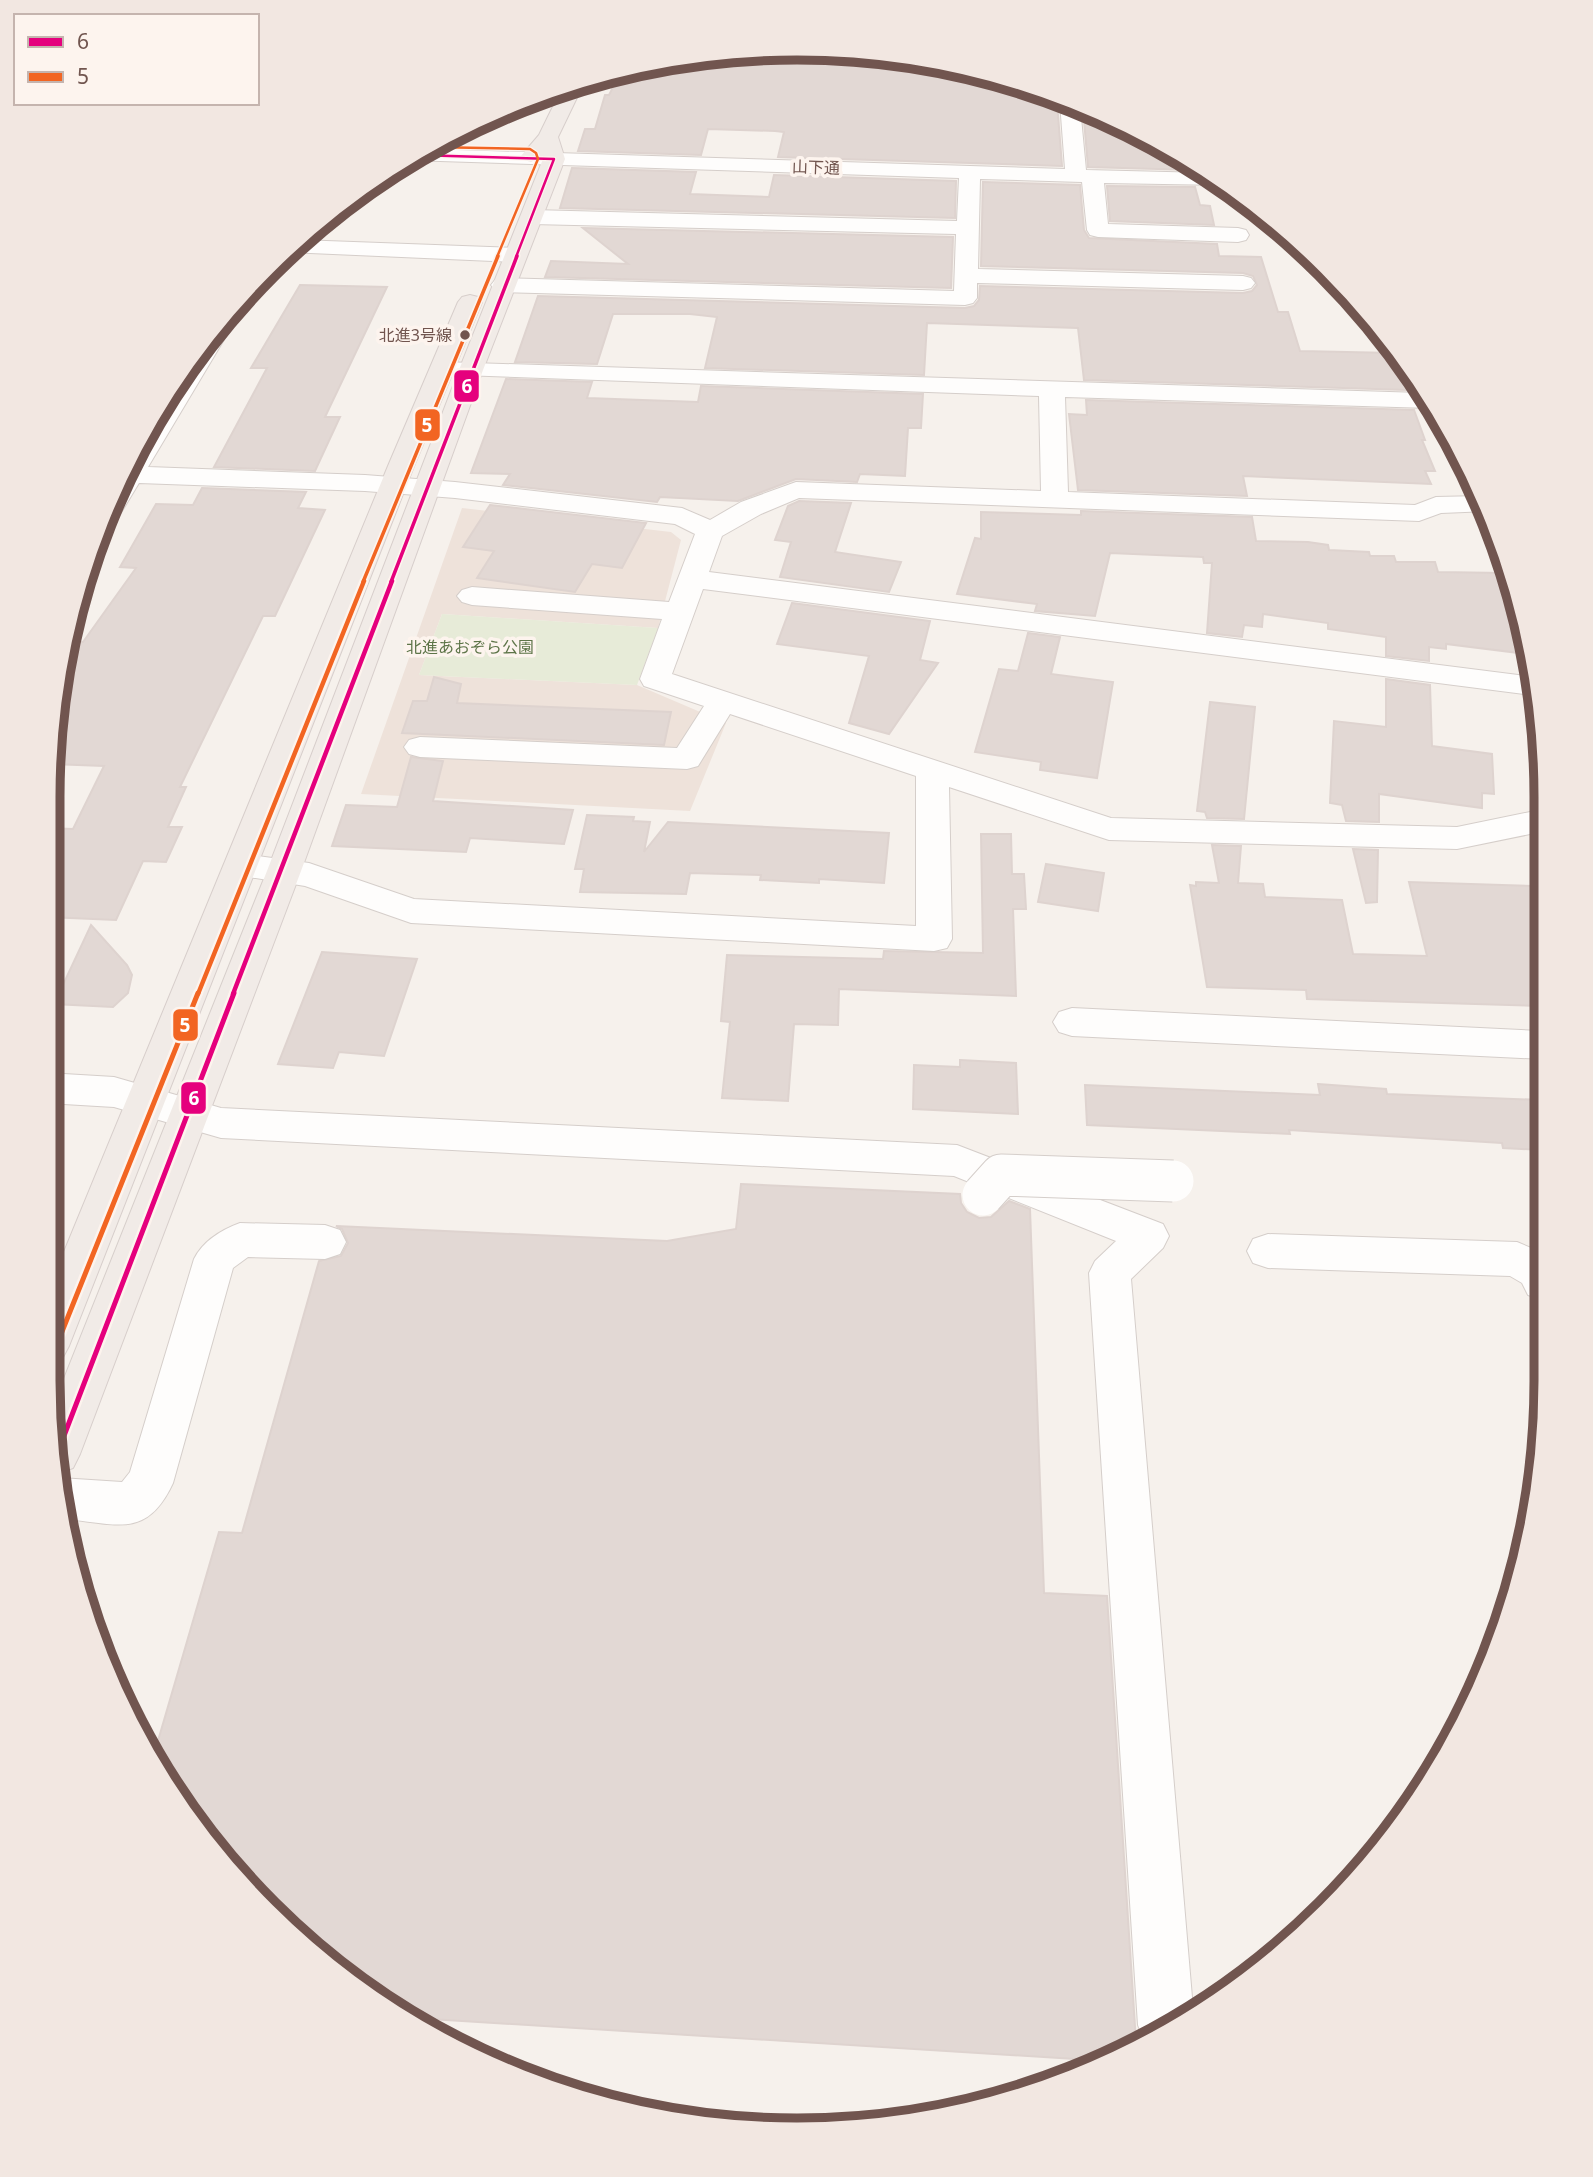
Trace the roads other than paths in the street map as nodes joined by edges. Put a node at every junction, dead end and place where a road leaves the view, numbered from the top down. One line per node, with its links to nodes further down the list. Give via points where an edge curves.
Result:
1 (568, 97): 3 (main road)
2 (1072, 113): 6 (street)
3 (544, 151): 4 (street, 山下通); 5 (street, 山下通); 8 (main road); 12 (main road)
4 (435, 154)
5 (970, 173): 6 (street, 山下通); 9 (street)
6 (1084, 176): 7 (street, 山下通); 10 (street, via 1098,230)
7 (1199, 179)
8 (532, 217): 9 (street); 12 (main road)
9 (967, 229): 13 (street)
10 (1238, 235)
11 (305, 247): 12 (street)
12 (503, 254): 15 (main road); 16 (main road)
13 (967, 276): 14 (street); 15 (street, via 965,298)
14 (1243, 283)
15 (503, 285): 16 (main road)
16 (456, 370): 17 (street); 20 (main road); 21 (main road)
17 (1052, 390): 18 (street); 22 (street)
18 (1418, 401)
19 (134, 475): 20 (street)
20 (395, 485): 21 (street); 33 (main road)
21 (428, 488): 24 (street, via 682,516); 34 (main road)
22 (1055, 501): 23 (street, via 1419,513 1436,505); 24 (street, via 796,491 751,508)
23 (1472, 504)
24 (710, 531): 25 (street)
25 (692, 579): 27 (street); 28 (street)
26 (472, 596): 27 (street)
27 (680, 612): 29 (street, via 655,680)
28 (1525, 686)
29 (722, 702): 30 (street, via 687,759); 31 (street)
30 (420, 747)
31 (933, 771): 32 (street, via 1110,829 1457,838); 34 (street, via 934,939 411,911 309,875)
32 (1534, 822)
33 (242, 866): 34 (street); 38 (main road)
34 (284, 871): 39 (main road)
35 (1072, 1022): 36 (street)
36 (1534, 1045)
37 (60, 1089): 38 (street, via 114,1092)
38 (146, 1102): 39 (street); 45 (main road)
39 (190, 1115): 46 (main road); 48 (street, via 221,1123 957,1161 1148,1236 1110,1273)
40 (1173, 1181): 41 (street, bridge, via 1001,1175)
41 (983, 1195)
42 (325, 1242): 47 (street, via 240,1240 215,1259 150,1483 132,1504)
43 (1268, 1251): 44 (street, via 1517,1259)
44 (1534, 1269)
45 (60, 1314)
46 (62, 1441)
47 (70, 1499)
48 (1166, 2019)

